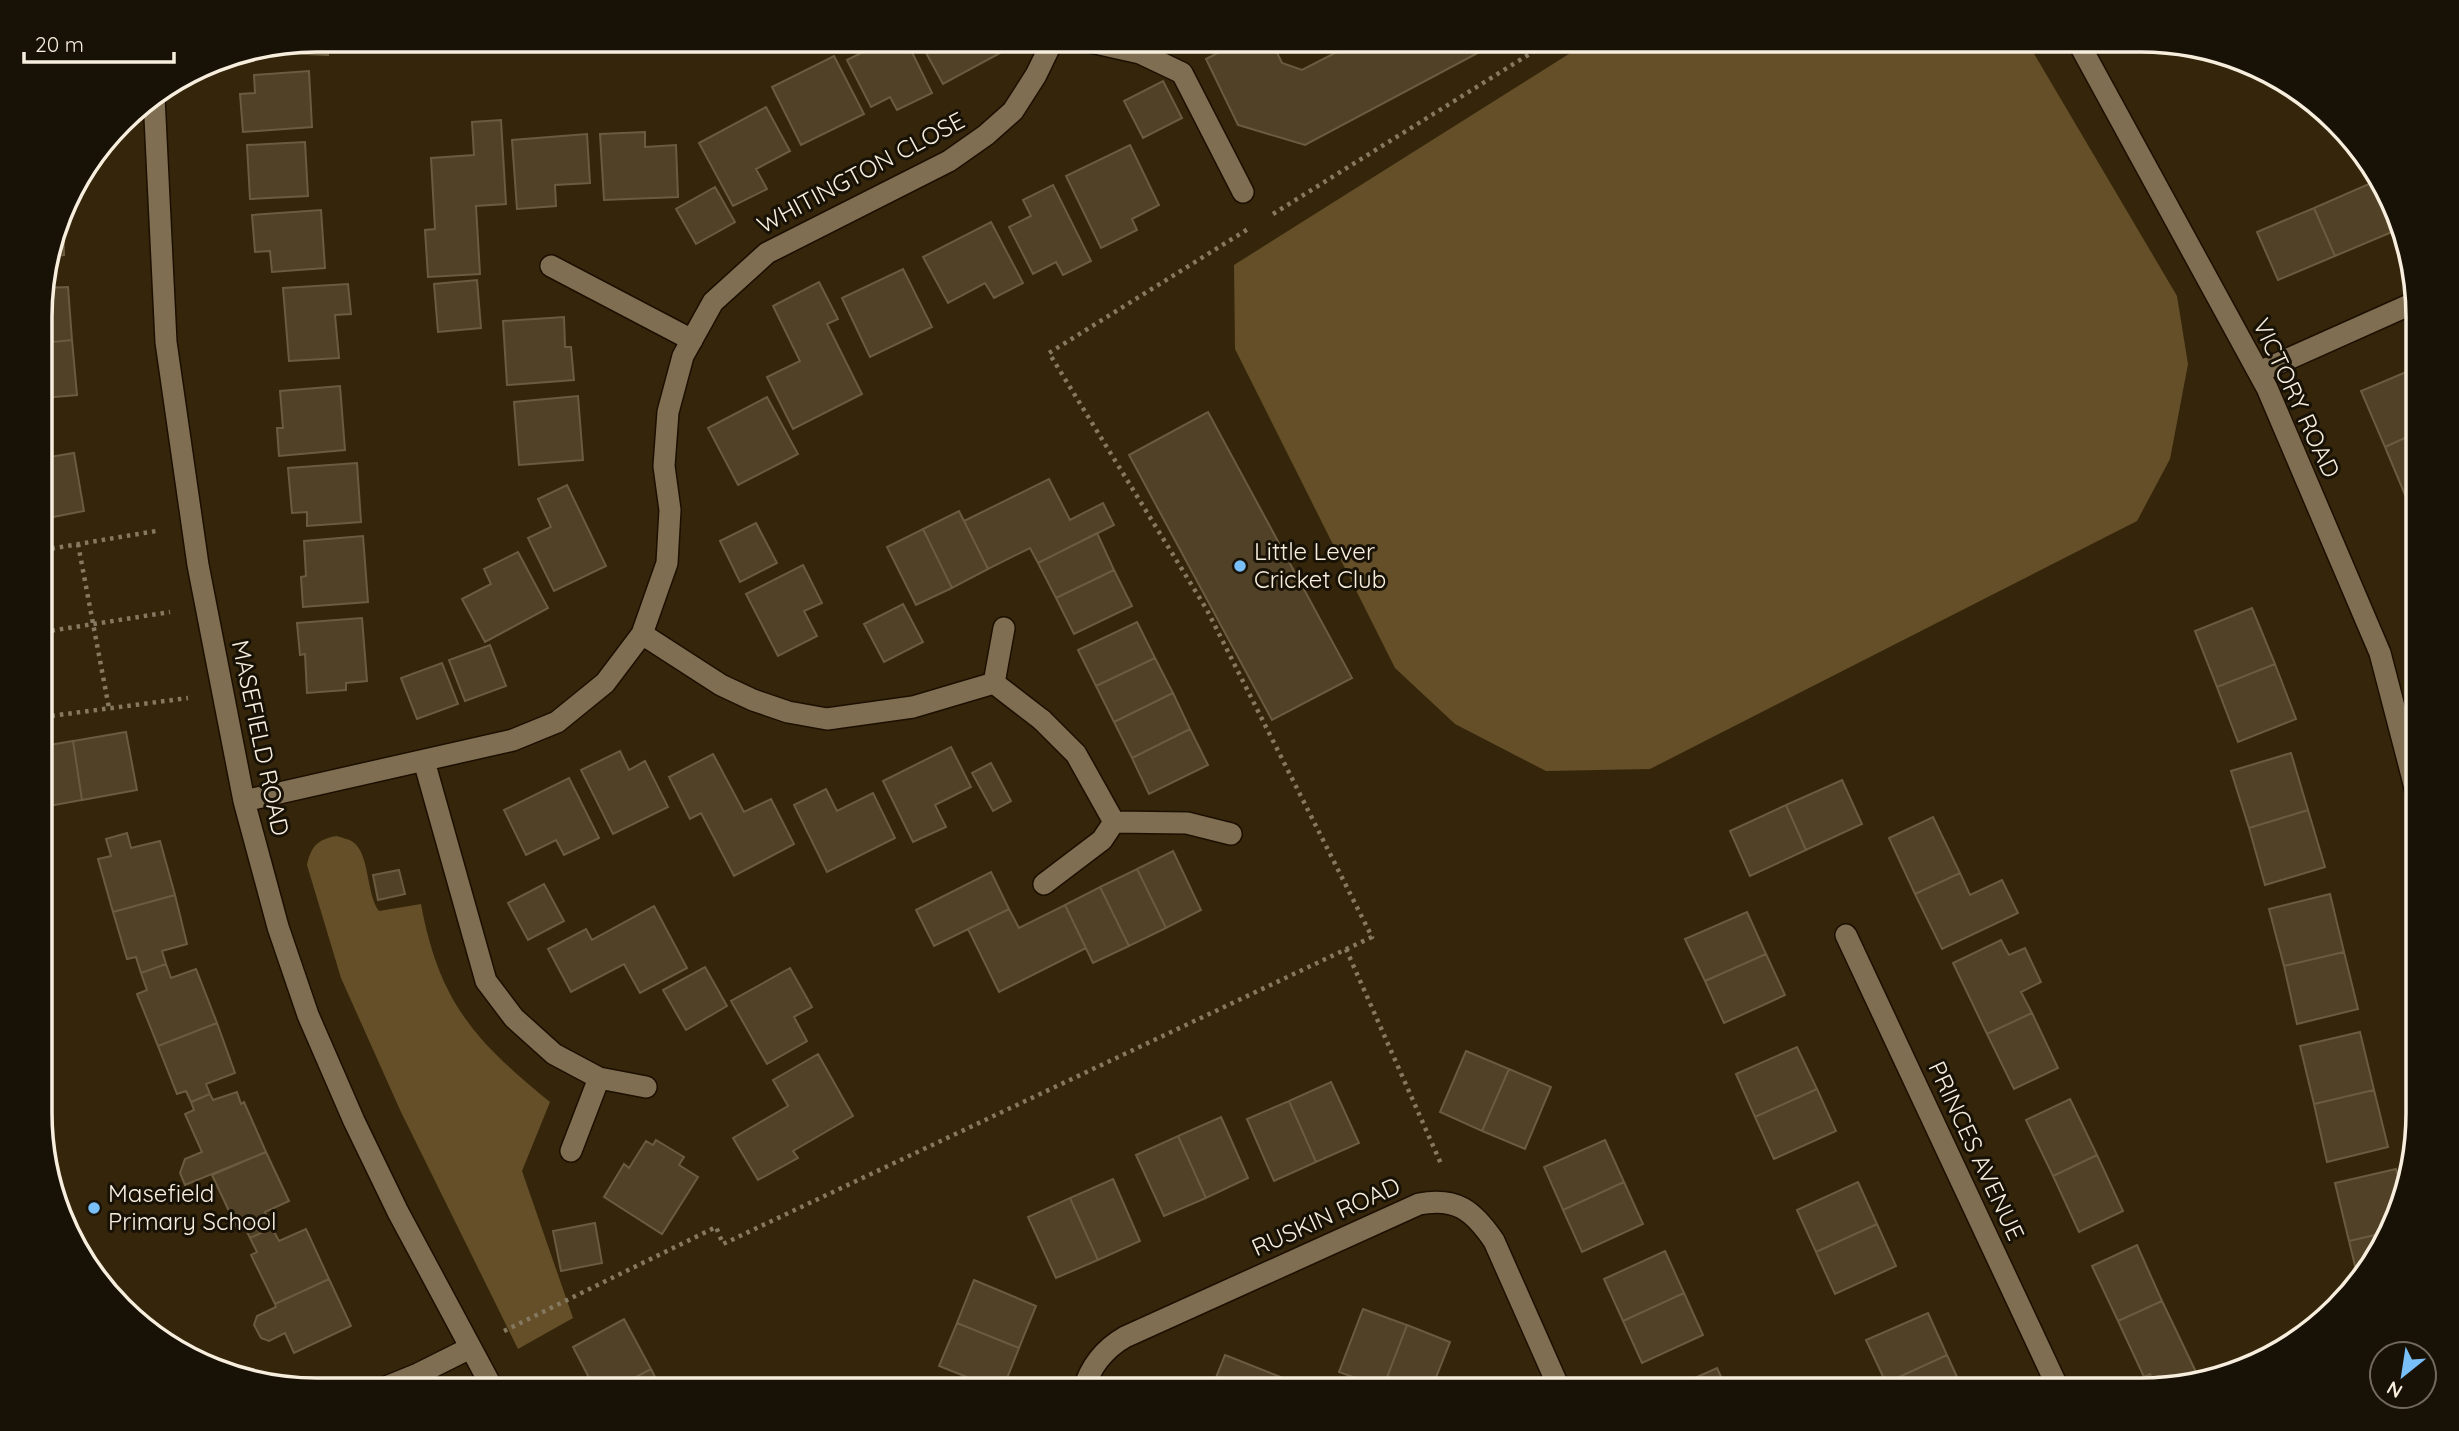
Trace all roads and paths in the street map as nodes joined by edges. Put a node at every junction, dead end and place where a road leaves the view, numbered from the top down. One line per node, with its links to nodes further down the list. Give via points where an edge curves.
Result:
1 (1047, 52): 11 (street, WHITINGTON CLOSE, via 1013,111 986,135 949,161 767,253 713,302)
2 (1136, 52): 6 (street, via 1182,73)
3 (1533, 52): 7 (path)
4 (2084, 52): 12 (street, VICTORY ROAD)
5 (155, 108): 13 (street, MASEFIELD ROAD, via 166,342)
6 (1243, 192)
7 (1272, 215)
8 (1260, 222): 32 (path, via 1049,353 1207,610 1372,937)
9 (551, 266): 11 (street)
10 (2406, 305): 12 (street)
11 (692, 340): 20 (street, WHITINGTON CLOSE, via 668,412 664,466 670,510 667,563)
12 (2259, 372): 25 (street, VICTORY ROAD, via 2380,653)
13 (192, 524): 14 (path); 16 (street, MASEFIELD ROAD)
14 (78, 544): 15 (path); 17 (path)
15 (52, 548)
16 (206, 606): 17 (path); 22 (street, MASEFIELD ROAD)
17 (93, 624): 19 (path); 23 (path)
18 (1004, 628): 21 (street)
19 (52, 631)
20 (642, 634): 21 (street, via 753,700 827,719 914,708); 26 (street, WHITINGTON CLOSE, via 605,683 557,722 513,740)
21 (994, 683): 28 (street, via 1076,754)
22 (223, 693): 23 (path); 27 (street, MASEFIELD ROAD)
23 (109, 708): 24 (path)
24 (52, 716)
25 (2406, 753)
26 (425, 761): 27 (street, WHITINGTON CLOSE); 33 (street, via 485,981 514,1018 554,1054)
27 (244, 801): 37 (street, MASEFIELD ROAD, via 278,927 308,1015 398,1212)
28 (1114, 822): 29 (street, via 1187,823); 30 (street, via 1102,840)
29 (1231, 834)
30 (1044, 884)
31 (1846, 935): 42 (street, PRINCES AVENUE)
32 (1346, 950): 36 (path); 37 (path, via 723,1244 716,1227)
33 (599, 1078): 34 (street); 35 (street)
34 (646, 1087)
35 (571, 1151)
36 (1460, 1207): 40 (street, RUSKIN ROAD, via 1439,1200 1419,1204 1125,1337 1109,1347); 41 (street, via 1479,1218 1494,1241)
37 (470, 1348): 38 (street); 39 (street, MASEFIELD ROAD)
38 (408, 1378)
39 (487, 1378)
40 (1087, 1378)
41 (1555, 1378)
42 (2053, 1378)

